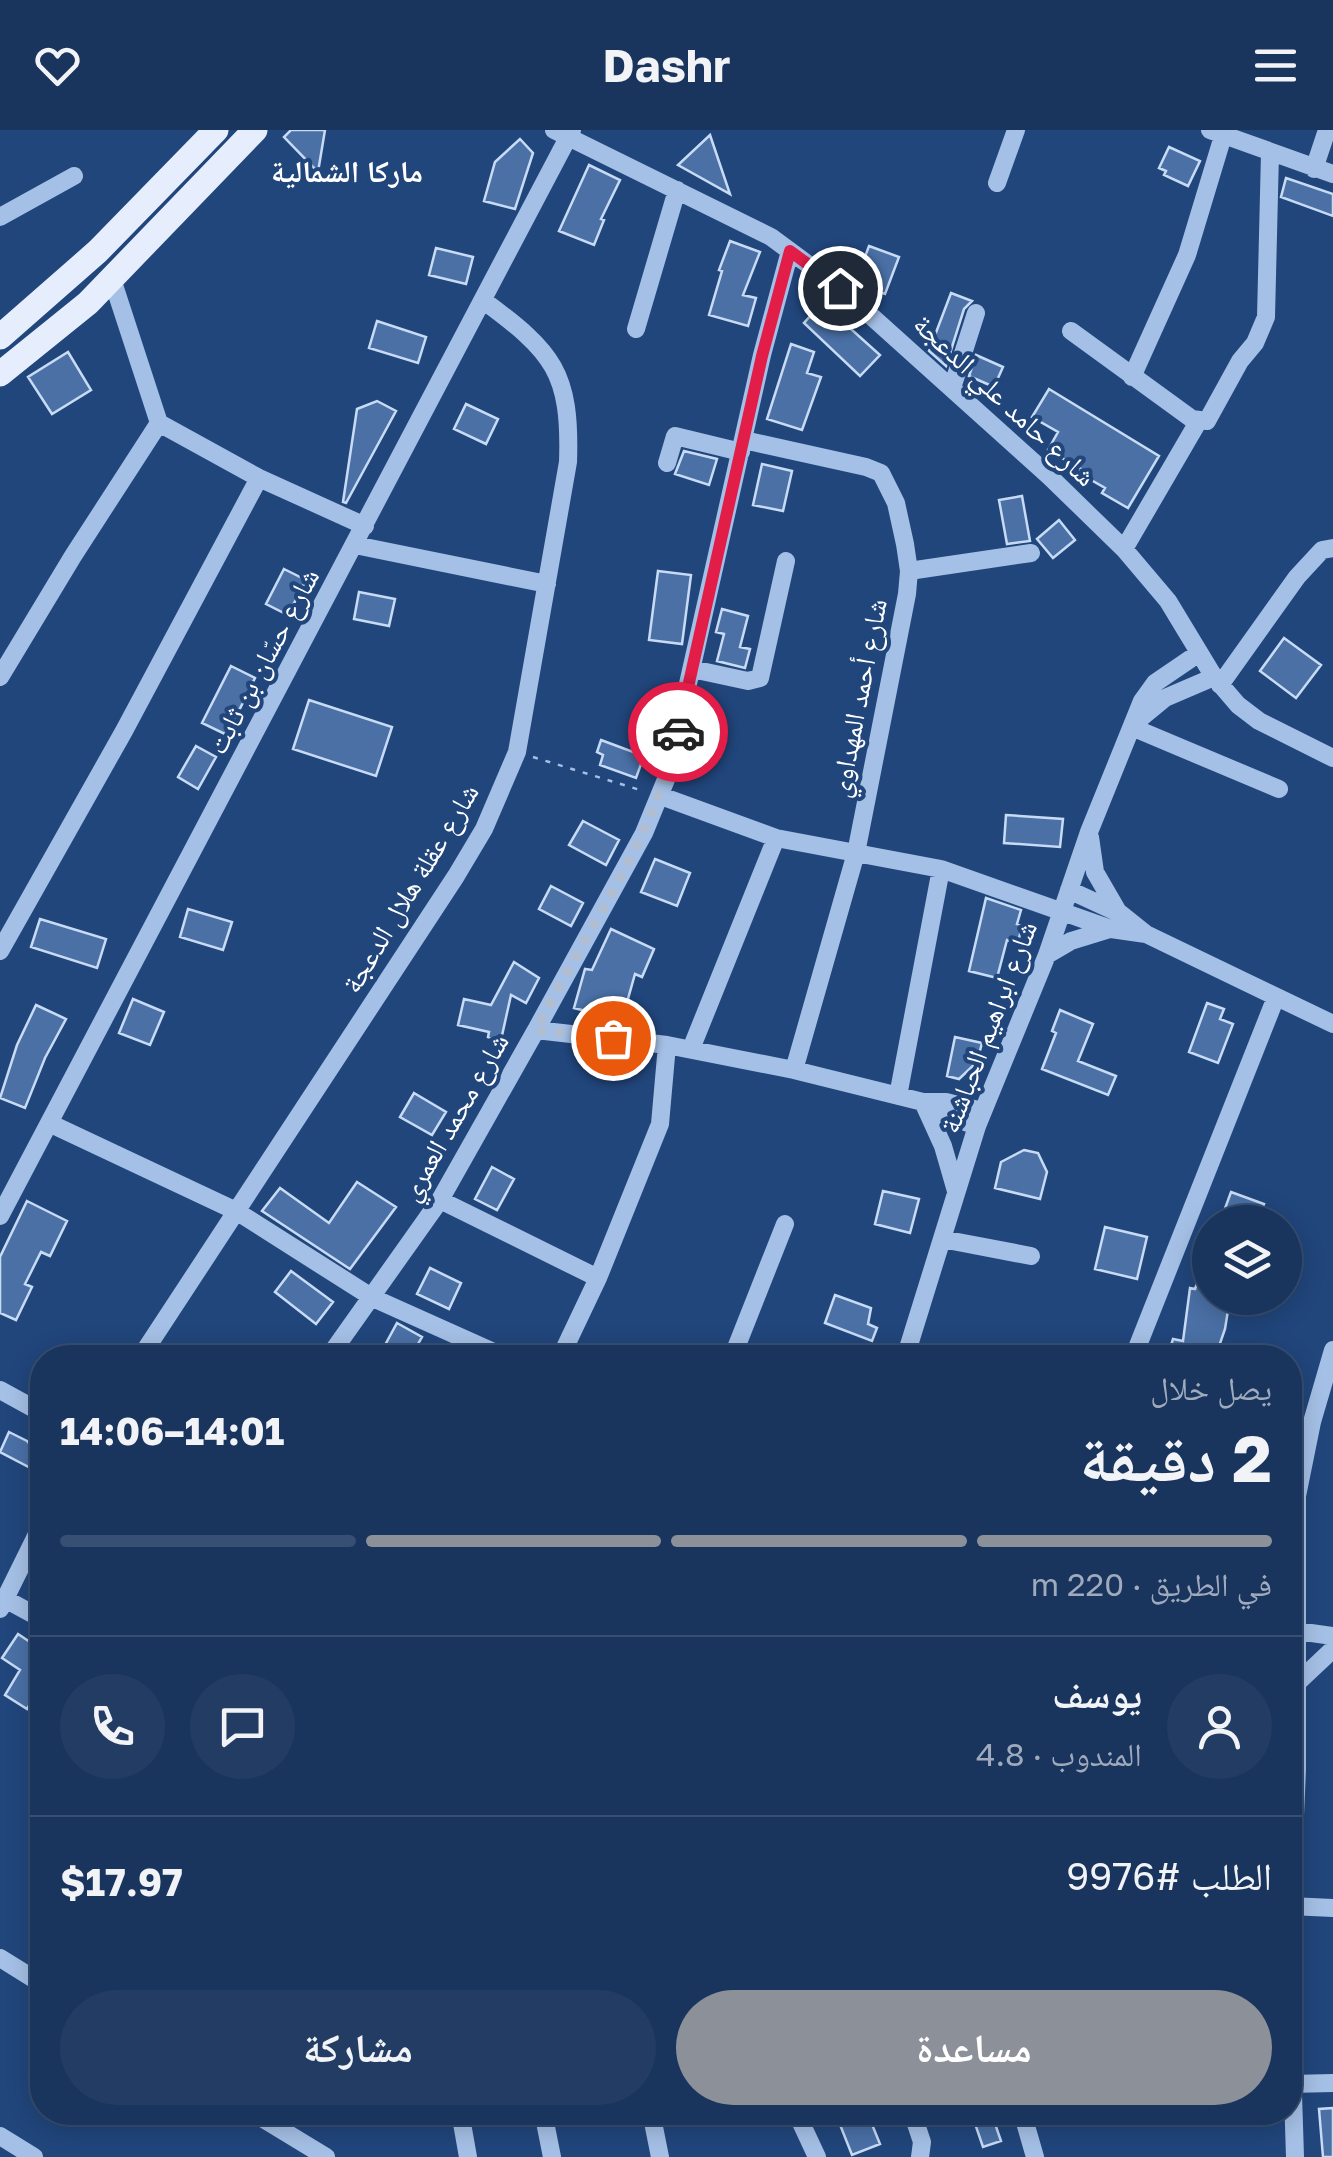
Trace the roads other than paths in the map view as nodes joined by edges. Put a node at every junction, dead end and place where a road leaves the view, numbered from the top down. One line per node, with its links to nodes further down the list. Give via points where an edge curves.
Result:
1 (216, 130): 19 (main road)
2 (255, 130): 14 (main road)
3 (1016, 130): 10 (street)
4 (1327, 130): 8 (street)
5 (565, 133): 11 (street, شارع حامد علي الدعجة); 15 (street, شارع حسّان بن ثابت)
6 (1217, 133): 7 (street); 21 (street, via 1187,255)
7 (1270, 153): 8 (street); 23 (street, via 1266,317 1207,421)
8 (1324, 172)
9 (74, 176): 12 (street)
10 (997, 183)
11 (677, 190): 13 (street, شارع حامد علي الدعجة); 17 (street)
12 (0, 216)
13 (790, 251): 22 (street, شارع حامد علي الدعجة); 25 (street)
14 (112, 279): 20 (main road); 24 (street)
15 (484, 301): 28 (street, شارع حسّان بن ثابت); 35 (street, شارع عقلة هلال الدعجة, via 529,334 561,385 568,462)
16 (976, 312): 22 (street)
17 (636, 329)
18 (1071, 331): 21 (street)
19 (0, 337)
20 (0, 374)
21 (1132, 377): 23 (street)
22 (952, 388): 30 (street, شارع حامد علي الدعجة)
23 (1198, 422): 30 (street)
24 (159, 423): 27 (street); 38 (street)
25 (742, 446): 26 (street, via 675,436); 34 (street, شارع أحمد المهداوي, via 881,473 896,504); 37 (street)
26 (667, 463)
27 (259, 478): 28 (street); 51 (street)
28 (366, 526): 29 (street, شارع حسّان بن ثابت)
29 (355, 546): 35 (street); 62 (street, شارع حسّان بن ثابت)
30 (1124, 548): 36 (street, شارع حامد علي الدعجة)
31 (1333, 548): 39 (street, via 1304,568)
32 (1030, 552): 34 (street)
33 (786, 561): 37 (street, via 760,678)
34 (909, 571): 46 (street, شارع أحمد المهداوي)
35 (547, 584): 66 (street, شارع عقلة هلال الدعجة, via 517,752 484,828)
36 (1199, 653): 39 (street, شارع حامد علي الدعجة); 40 (street, شارع ابراهيم الحباشنة, via 1155,683)
37 (692, 669): 43 (street)
38 (0, 678)
39 (1217, 681): 40 (street, via 1157,703); 41 (street, شارع حامد علي الدعجة, via 1259,720)
40 (1135, 725): 42 (street); 44 (street, شارع ابراهيم الحباشنة)
41 (1333, 758)
42 (1279, 789)
43 (660, 796): 45 (street); 55 (street)
44 (1089, 832): 48 (street, شارع ابراهيم الحباشنة); 50 (street, via 1095,872)
45 (776, 838): 46 (street); 57 (street)
46 (856, 853): 47 (street); 58 (street, شارع أحمد المهداوي)
47 (941, 869): 49 (street); 59 (street)
48 (1069, 890): 49 (street, شارع ابراهيم الحباشنة); 50 (street)
49 (1062, 909): 50 (street); 52 (street, شارع ابراهيم الحباشنة)
50 (1116, 922): 52 (street); 53 (street)
51 (0, 951)
52 (1046, 955): 61 (street, شارع ابراهيم الحباشنة)
53 (1276, 997): 54 (street); 78 (street)
54 (1333, 1024)
55 (536, 1030): 56 (street, شارع محمد العمري); 64 (street, شارع محمد العمري)
56 (667, 1045): 57 (street, شارع محمد العمري); 70 (street, via 660,1124)
57 (691, 1049): 58 (street, شارع محمد العمري)
58 (794, 1070): 59 (street, شارع محمد العمري)
59 (898, 1096): 60 (street, شارع محمد العمري)
60 (923, 1102): 61 (street, شارع محمد العمري, via 938,1113); 63 (street)
61 (980, 1119): 63 (street, شارع ابراهيم الحباشنة)
62 (50, 1123): 65 (street, شارع حسّان بن ثابت); 66 (street)
63 (956, 1192): 68 (street, شارع ابراهيم الحباشنة)
64 (440, 1200): 70 (street); 71 (street, شارع محمد العمري)
65 (2, 1204)
66 (236, 1211): 71 (street); 72 (street, شارع عقلة هلال الدعجة)
67 (785, 1224): 76 (street)
68 (942, 1239): 69 (street); 77 (street, شارع ابراهيم الحباشنة)
69 (1030, 1256)
70 (598, 1278): 75 (street)
71 (373, 1298): 73 (street, شارع محمد العمري); 74 (street)
72 (148, 1345)
73 (338, 1345)
74 (477, 1345)
75 (566, 1345)
76 (737, 1345)
77 (909, 1345)
78 (1137, 1345)
79 (1333, 1350): 82 (street)
80 (0, 1390): 81 (street)
81 (30, 1408)
82 (1302, 1473)
83 (30, 1549): 84 (street)
84 (3, 1604): 85 (street)
85 (30, 1614)
86 (1302, 1640): 87 (street)
87 (1333, 1646): 88 (street)
88 (1302, 1678)
89 (1302, 1907): 90 (street)
90 (1333, 1908)
91 (0, 1958): 92 (street)
92 (30, 1977)
93 (1333, 2083): 94 (street)
94 (1302, 2084)
95 (273, 2125): 105 (street)
96 (462, 2125): 106 (street)
97 (546, 2125): 107 (street)
98 (654, 2125): 108 (street)
99 (802, 2125): 109 (street)
100 (916, 2125): 110 (street)
101 (1026, 2125): 111 (street)
102 (1294, 2125): 112 (street)
103 (0, 2136): 104 (street)
104 (34, 2157)
105 (326, 2157)
106 (468, 2157)
107 (552, 2157)
108 (660, 2157)
109 (817, 2157)
110 (920, 2157)
111 (1035, 2157)
112 (1295, 2157)

